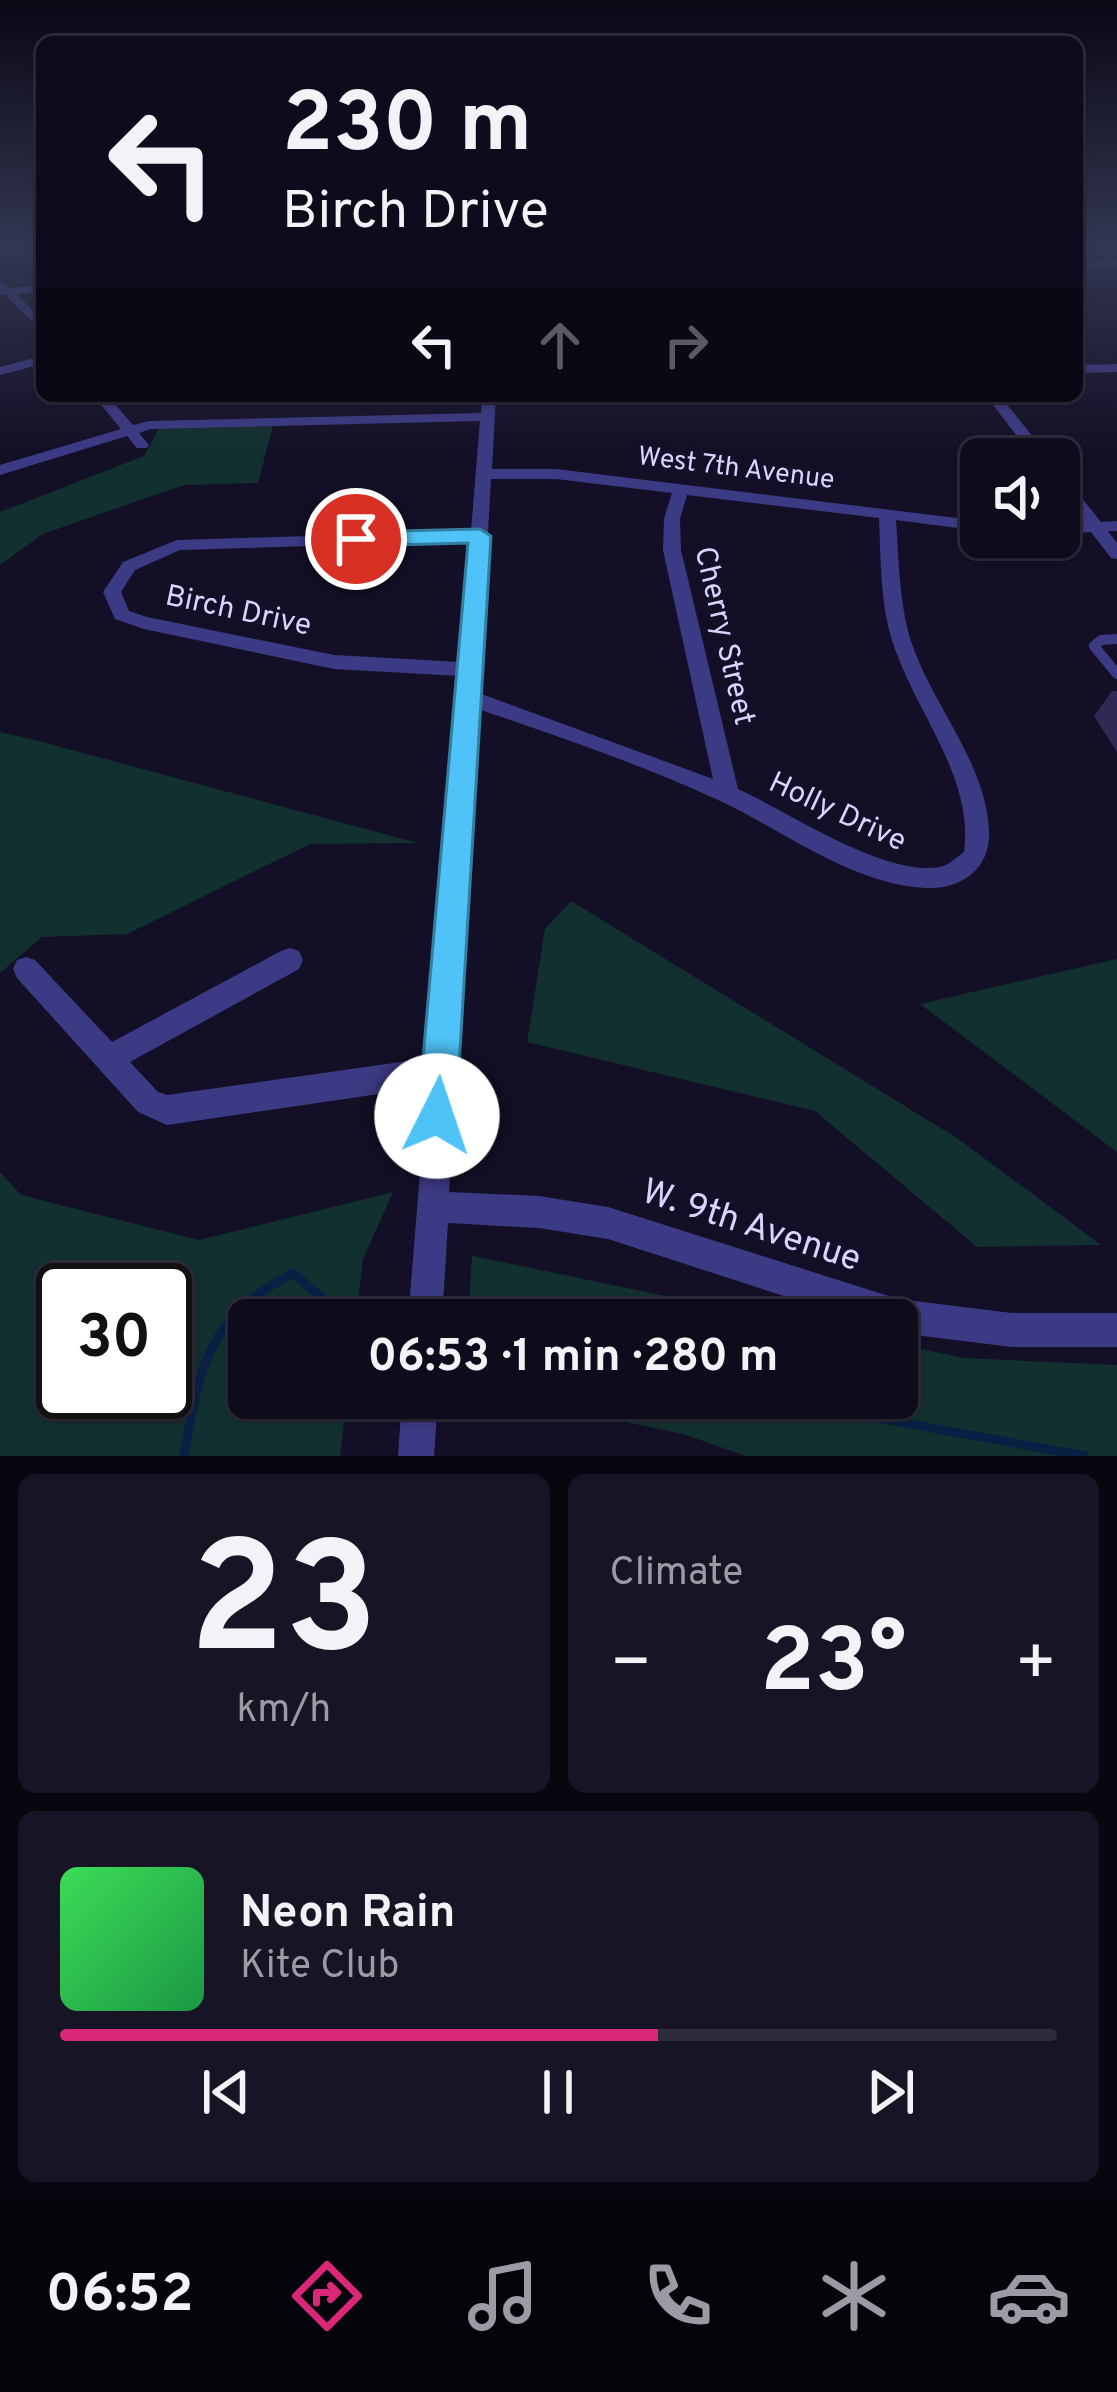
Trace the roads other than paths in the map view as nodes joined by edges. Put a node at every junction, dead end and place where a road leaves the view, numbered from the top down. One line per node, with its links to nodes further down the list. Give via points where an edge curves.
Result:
1 (36, 361): 4 (street)
2 (1117, 368): 3 (street)
3 (1083, 369)
4 (0, 371)
5 (106, 402): 8 (street)
6 (998, 402): 9 (street)
7 (488, 406): 8 (street); 12 (street)
8 (128, 429): 10 (street); 11 (street)
9 (1026, 438)
10 (142, 446)
11 (0, 470)
12 (484, 474): 13 (street, West 7th Avenue); 20 (street)
13 (681, 490): 15 (street, West 7th Avenue); 26 (street, Cherry Street, via 671,550)
14 (1080, 507): 18 (street)
15 (887, 515): 16 (street, West 7th Avenue); 26 (street, Holly Drive, via 895,616 978,819 975,857 950,877 900,876)
16 (960, 524)
17 (1117, 526): 18 (street)
18 (1096, 527): 19 (street); 21 (street)
19 (1080, 528)
20 (480, 536): 23 (street); 23 (street, Birch Drive, via 177,544 139,558 112,592 122,615 144,623 334,662)
21 (1117, 554)
22 (1117, 640): 24 (lane, via 1094,646)
23 (470, 670): 25 (street)
24 (1117, 674)
25 (469, 698): 26 (street, Holly Drive); 30 (street)
26 (728, 794)
27 (290, 960): 29 (street)
28 (26, 969): 29 (street)
29 (108, 1059): 30 (street, via 148,1102 167,1110)
30 (440, 1070): 31 (street)
31 (432, 1207): 32 (street); 33 (street, W. 9th Avenue, via 608,1222 898,1316 1012,1330)
32 (426, 1299)
33 (1117, 1330)
34 (419, 1419): 35 (street)
35 (416, 1456)

